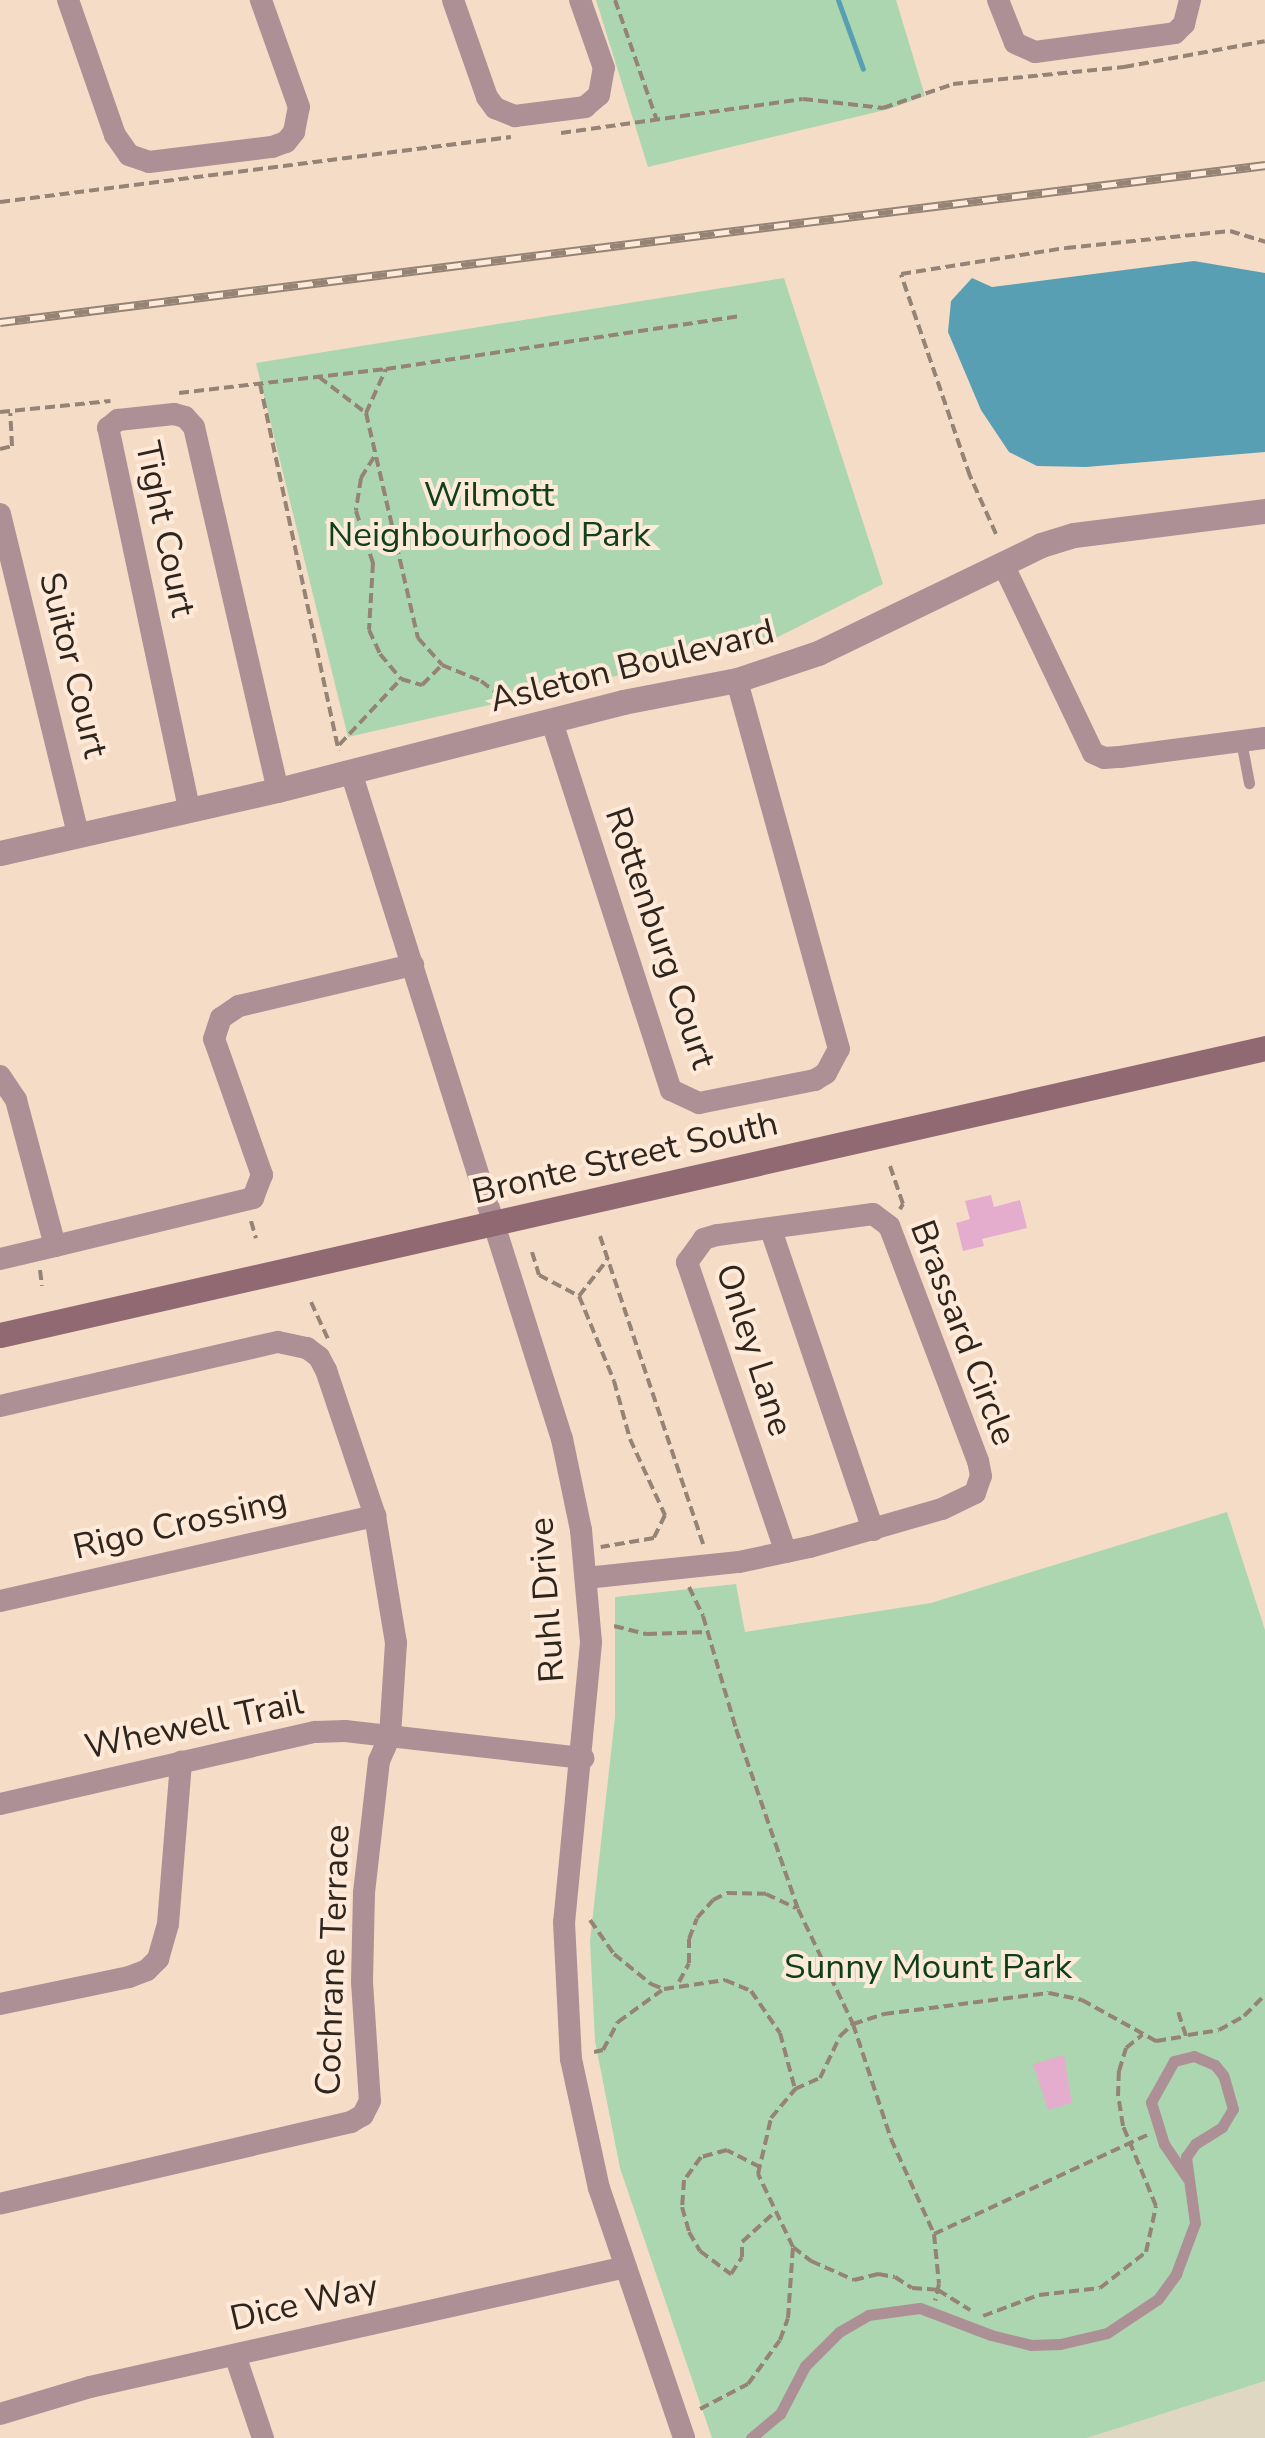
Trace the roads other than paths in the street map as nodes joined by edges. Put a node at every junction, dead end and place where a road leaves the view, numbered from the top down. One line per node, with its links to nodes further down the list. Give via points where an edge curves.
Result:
1 (68, 0): 2 (street, via 115,136 129,155 149,162 272,147 294,132 299,107)
2 (261, 0)
3 (453, 0): 4 (street, via 486,96 515,116 586,107 599,95 604,68)
4 (580, 0)
5 (998, 0): 6 (street, via 1015,42 1035,52 1175,33)
6 (1190, 0)
7 (1265, 511): 9 (street, Asleton Boulevard, via 1074,535)
8 (0, 514): 18 (street, Suitor Court)
9 (1002, 564): 10 (street, Asleton Boulevard, via 818,653); 13 (street, via 1093,753 1120,757)
10 (738, 680): 11 (street, Asleton Boulevard); 11 (street, Rottenburg Court, via 839,1049 826,1074 815,1080 699,1103 671,1090)
11 (546, 724): 14 (street, Asleton Boulevard)
12 (1265, 738): 13 (street)
13 (1241, 742): 15 (lane)
14 (347, 773): 16 (street, Asleton Boulevard); 20 (street, Ruhl Drive)
15 (1249, 783)
16 (278, 790): 17 (street, Asleton Boulevard); 17 (street, Tight Court, via 194,427 174,414 118,420 108,428)
17 (189, 808): 18 (street, Asleton Boulevard)
18 (78, 833): 19 (street, Asleton Boulevard)
19 (0, 853)
20 (413, 965): 23 (street, Ruhl Drive); 25 (street, via 239,1006 221,1018 214,1039 262,1175 253,1198)
21 (1265, 1048): 23 (main road, Bronte Street South)
22 (0, 1076): 25 (street, via 16,1100)
23 (493, 1223): 27 (main road, Bronte Street South); 32 (street, Ruhl Drive, via 562,1438)
24 (771, 1230): 30 (street); 30 (street, Brassard Circle, via 859,1214 889,1226 980,1476 975,1493 960,1503); 31 (street, Onley Lane, via 704,1239 686,1262)
25 (54, 1246): 26 (street)
26 (0, 1259)
27 (0, 1335)
28 (0, 1406): 29 (street, via 278,1342 297,1344 319,1356)
29 (375, 1516): 33 (street, Rigo Crossing); 34 (street, via 396,1643)
30 (873, 1530): 31 (street, Brassard Circle)
31 (786, 1552): 32 (street, Brassard Circle)
32 (586, 1578): 35 (street, Ruhl Drive, via 591,1643)
33 (0, 1601)
34 (390, 1736): 35 (street, Whewell Trail); 36 (street, Whewell Trail, via 315,1732); 40 (street, Cochrane Terrace, via 378,1761 364,1894 370,2101 363,2114)
35 (583, 1758): 41 (street, Ruhl Drive, via 564,1922 565,1998 575,2090)
36 (180, 1762): 37 (street, Whewell Trail); 38 (street, via 168,1924 158,1959 129,1977)
37 (0, 1804)
38 (0, 2004)
39 (1188, 2179): 39 (lane, via 1174,2164 1151,2102 1165,2071 1184,2056 1215,2066 1233,2109 1186,2157); 46 (lane, via 1194,2222 1176,2274 1158,2299 1107,2333 1031,2345 934,2310 886,2310 839,2332 805,2366 780,2414)
40 (0, 2204)
41 (626, 2267): 42 (street, Dice Way); 45 (street, Ruhl Drive)
42 (235, 2355): 43 (street, Dice Way); 44 (street)
43 (0, 2414)
44 (263, 2438)
45 (684, 2438)
46 (751, 2438)

